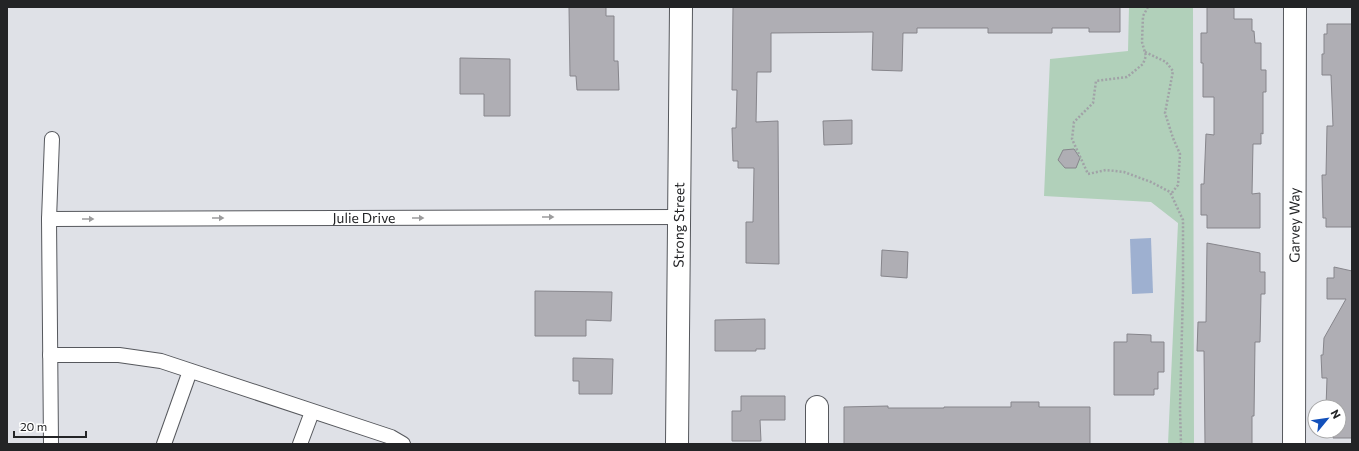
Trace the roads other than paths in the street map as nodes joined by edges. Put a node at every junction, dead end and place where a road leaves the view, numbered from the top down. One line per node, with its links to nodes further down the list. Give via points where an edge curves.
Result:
1 (682, 7): 4 (street, Strong Street)
2 (1295, 7): 16 (street, Garvey Way)
3 (52, 140): 5 (lane)
4 (680, 217): 5 (lane, Julie Drive, one-way to 4); 14 (street, Strong Street)
5 (49, 219): 6 (lane)
6 (50, 354): 7 (lane, via 126,356 161,361); 10 (lane)
7 (190, 371): 9 (lane); 11 (lane)
8 (817, 407): 15 (street)
9 (312, 412): 12 (lane); 13 (lane)
10 (51, 444)
11 (164, 444)
12 (300, 444)
13 (403, 444)
14 (677, 444)
15 (817, 444)
16 (1294, 444)

